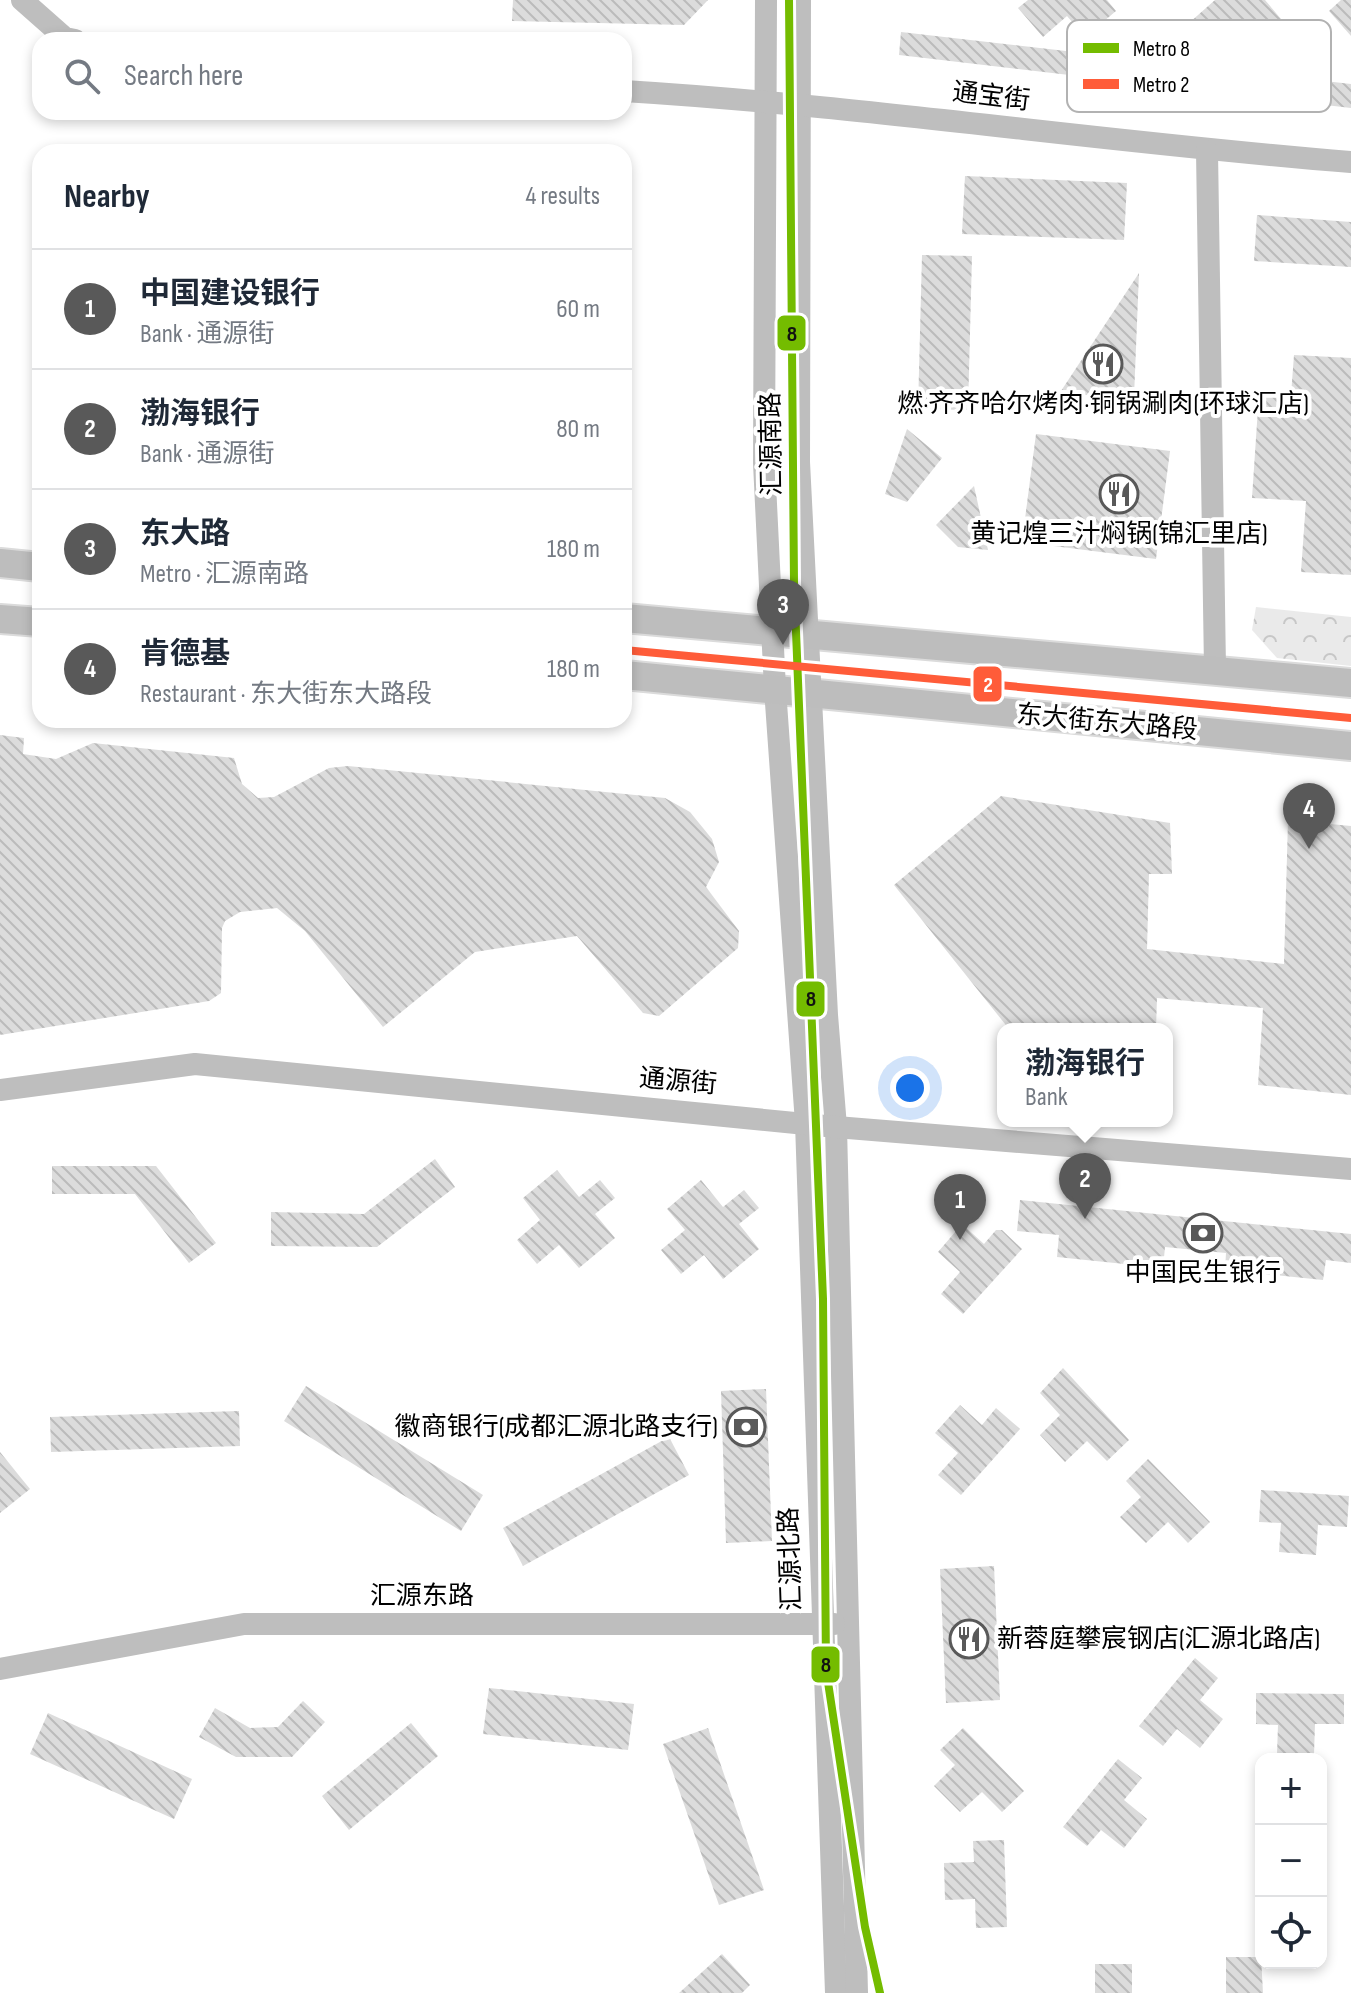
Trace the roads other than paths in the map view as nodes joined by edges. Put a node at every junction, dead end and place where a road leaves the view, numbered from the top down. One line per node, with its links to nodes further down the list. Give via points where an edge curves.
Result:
1 (22, 0): 4 (street)
2 (766, 0): 6 (street, 汇源南路)
3 (800, 0): 7 (street, 汇源南路)
4 (58, 32)
5 (632, 92): 6 (street, 通宝街)
6 (766, 100): 7 (street, 通宝街); 15 (street, 汇源南路, via 764,463)
7 (801, 103): 8 (street, 通宝街); 16 (street, 汇源南路, via 799,462)
8 (1207, 151): 9 (street, 通宝街); 17 (street)
9 (1351, 162)
10 (0, 563): 11 (main road)
11 (32, 566)
12 (0, 619): 14 (main road)
13 (632, 619): 15 (main road)
14 (32, 621)
15 (772, 631): 16 (main road); 20 (street, 汇源南路)
16 (808, 634): 17 (main road); 21 (street, 汇源南路)
17 (1215, 669): 19 (main road)
18 (632, 676): 20 (main road, 东大街东大路段)
19 (1351, 683)
20 (775, 689): 21 (main road, 东大街东大路段); 24 (street, 汇源南路)
21 (811, 695): 22 (main road, 东大街东大路段); 25 (street, 汇源南路)
22 (1351, 746)
23 (0, 1090): 24 (street, 通源街, via 195,1064)
24 (806, 1123): 25 (street, 通源街); 28 (street, 汇源北路)
25 (836, 1127): 26 (street, 通源街); 27 (street, 汇源北路)
26 (1351, 1169)
27 (848, 1623): 28 (street, 汇源东路); 31 (street, 汇源北路)
28 (821, 1624): 29 (street, 汇源东路, via 244,1624); 30 (street, 汇源北路)
29 (0, 1669)
30 (836, 1993)
31 (857, 1993)

